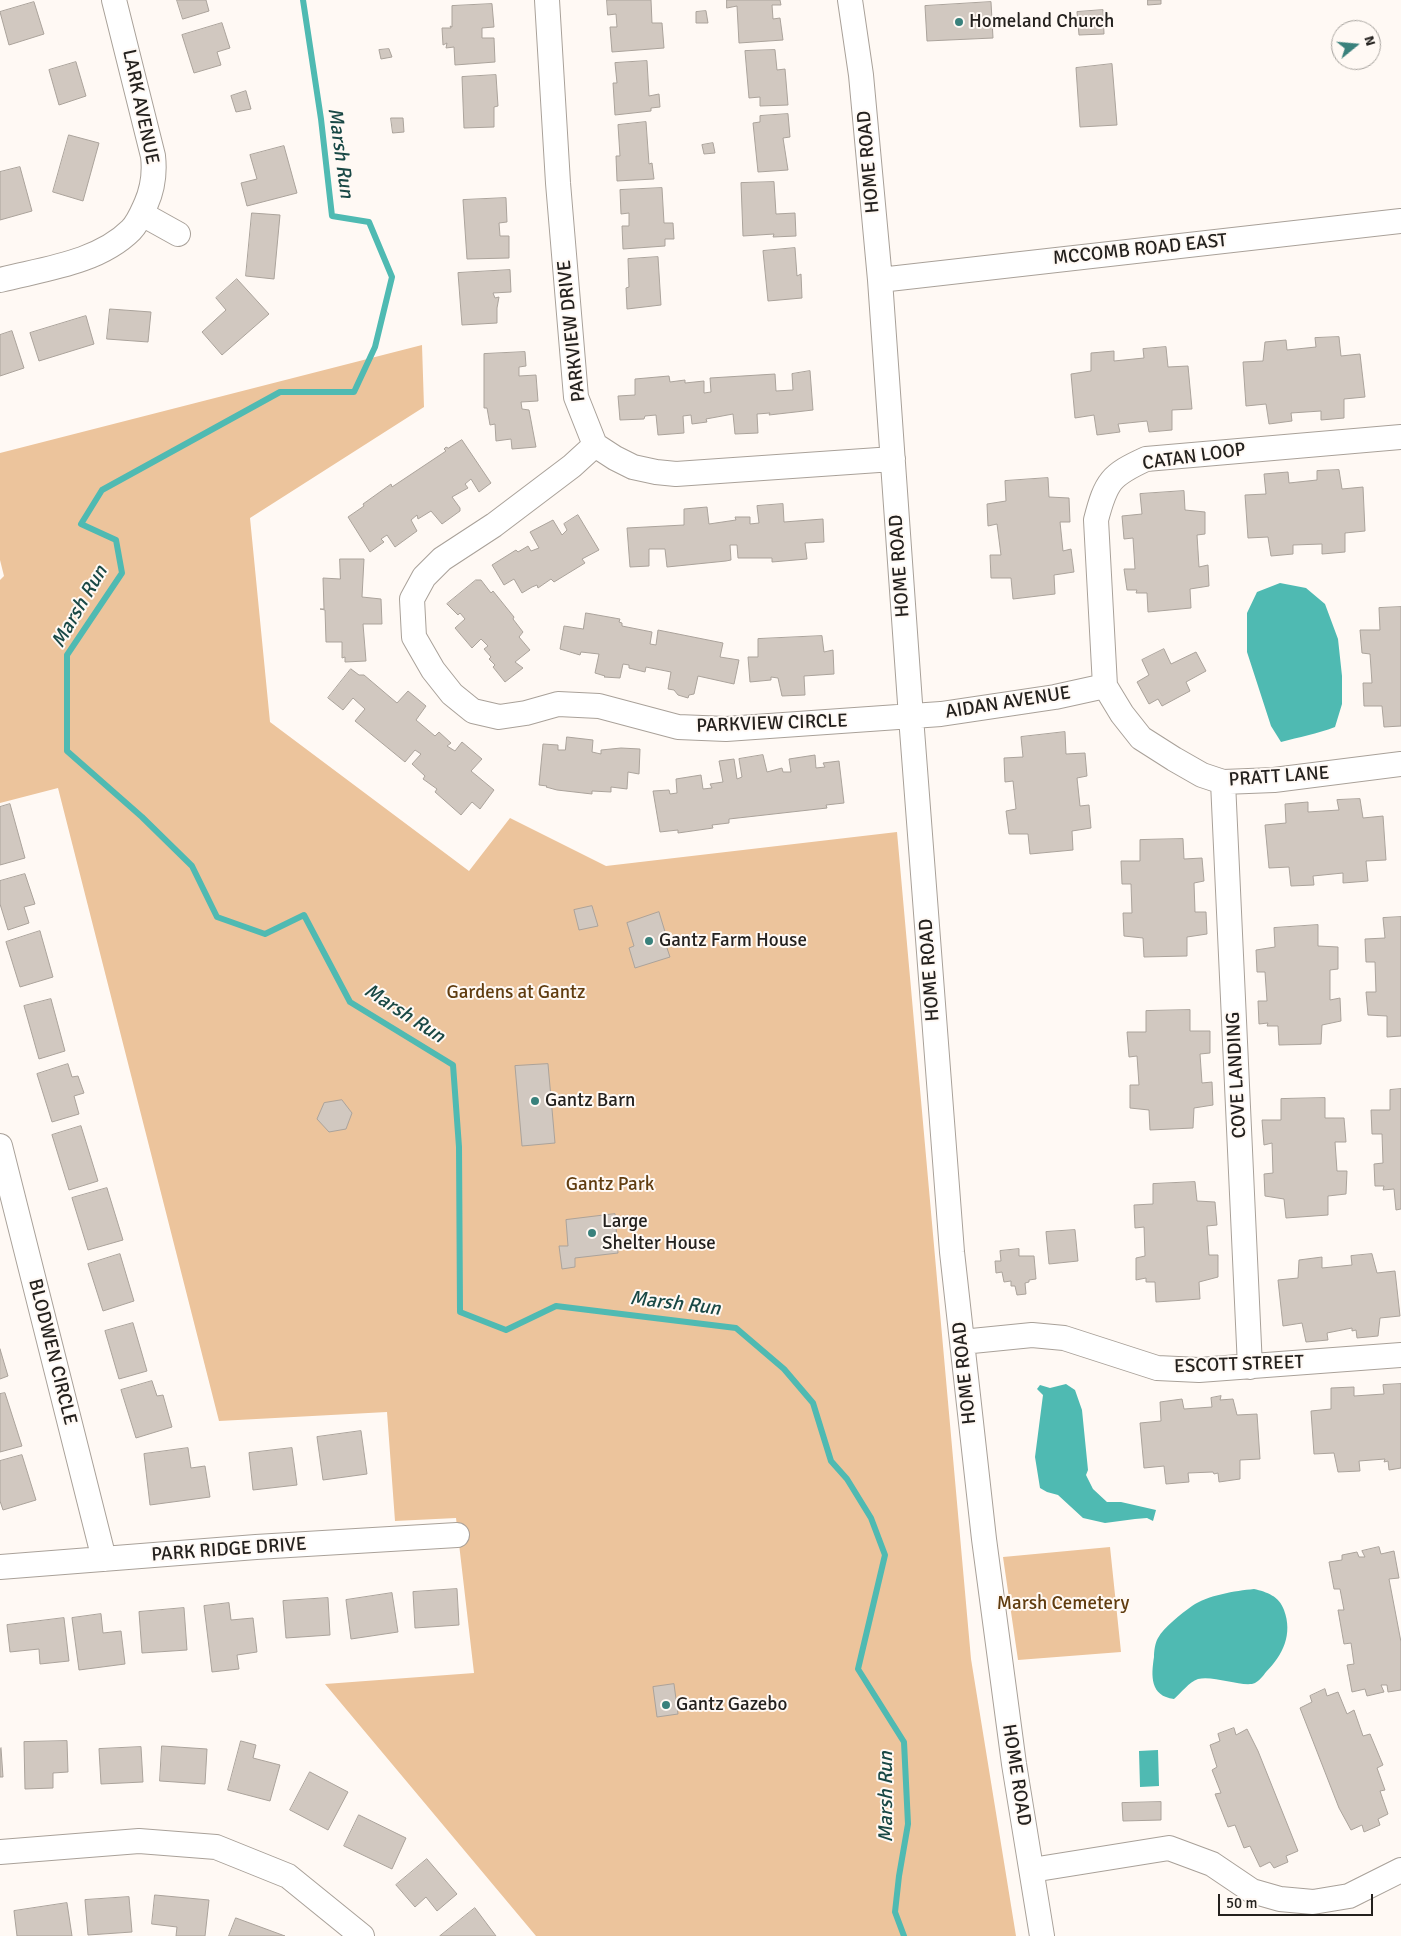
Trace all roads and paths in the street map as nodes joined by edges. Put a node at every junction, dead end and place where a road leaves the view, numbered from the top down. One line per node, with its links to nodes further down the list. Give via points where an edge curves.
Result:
1 (114, 0): 4 (street, LARK AVENUE, via 153,156 153,183)
2 (547, 0): 10 (street, PARKVIEW DRIVE, via 576,397)
3 (850, 0): 8 (street, HOME ROAD, via 861,75)
4 (142, 214): 6 (street); 7 (street, LARK AVENUE, via 132,229 102,251 59,266)
5 (1401, 221): 8 (street, MCCOMB ROAD EAST)
6 (178, 234)
7 (0, 280)
8 (880, 280): 11 (street, HOME ROAD)
9 (1401, 438): 12 (street, CATAN LOOP, via 1146,459 1124,469 1108,483 1096,520)
10 (595, 445): 11 (street, via 633,467 676,474); 13 (street, PARKVIEW CIRCLE, via 572,466 494,525 442,559 424,576 412,599 414,637 452,694 473,711 499,717 558,704 599,706 678,727 726,729)
11 (892, 459): 13 (street, HOME ROAD)
12 (1105, 686): 13 (street, AIDAN AVENUE, via 1055,697); 15 (street, PRATT LANE, via 1141,738 1195,771)
13 (911, 717): 17 (street, HOME ROAD)
14 (1401, 764): 15 (street, PRATT LANE, via 1274,780)
15 (1223, 782): 19 (street, COVE LANDING)
16 (0, 1146): 21 (street, BLODWEN CIRCLE)
17 (962, 1342): 19 (street, ESCOTT STREET, via 1032,1335 1056,1337 1157,1368); 24 (street, HOME ROAD, via 984,1539 1014,1764)
18 (1401, 1355): 19 (street, ESCOTT STREET)
19 (1250, 1367)
20 (458, 1535): 21 (street, PARK RIDGE DRIVE)
21 (104, 1559): 22 (street, PARK RIDGE DRIVE)
22 (0, 1567)
23 (0, 1852): 26 (street, via 139,1841 216,1847 288,1876)
24 (1032, 1870): 25 (street, via 1169,1848 1212,1864 1252,1891 1280,1899 1313,1902 1349,1896); 27 (street, HOME ROAD)
25 (1401, 1870)
26 (362, 1936)
27 (1042, 1936)

